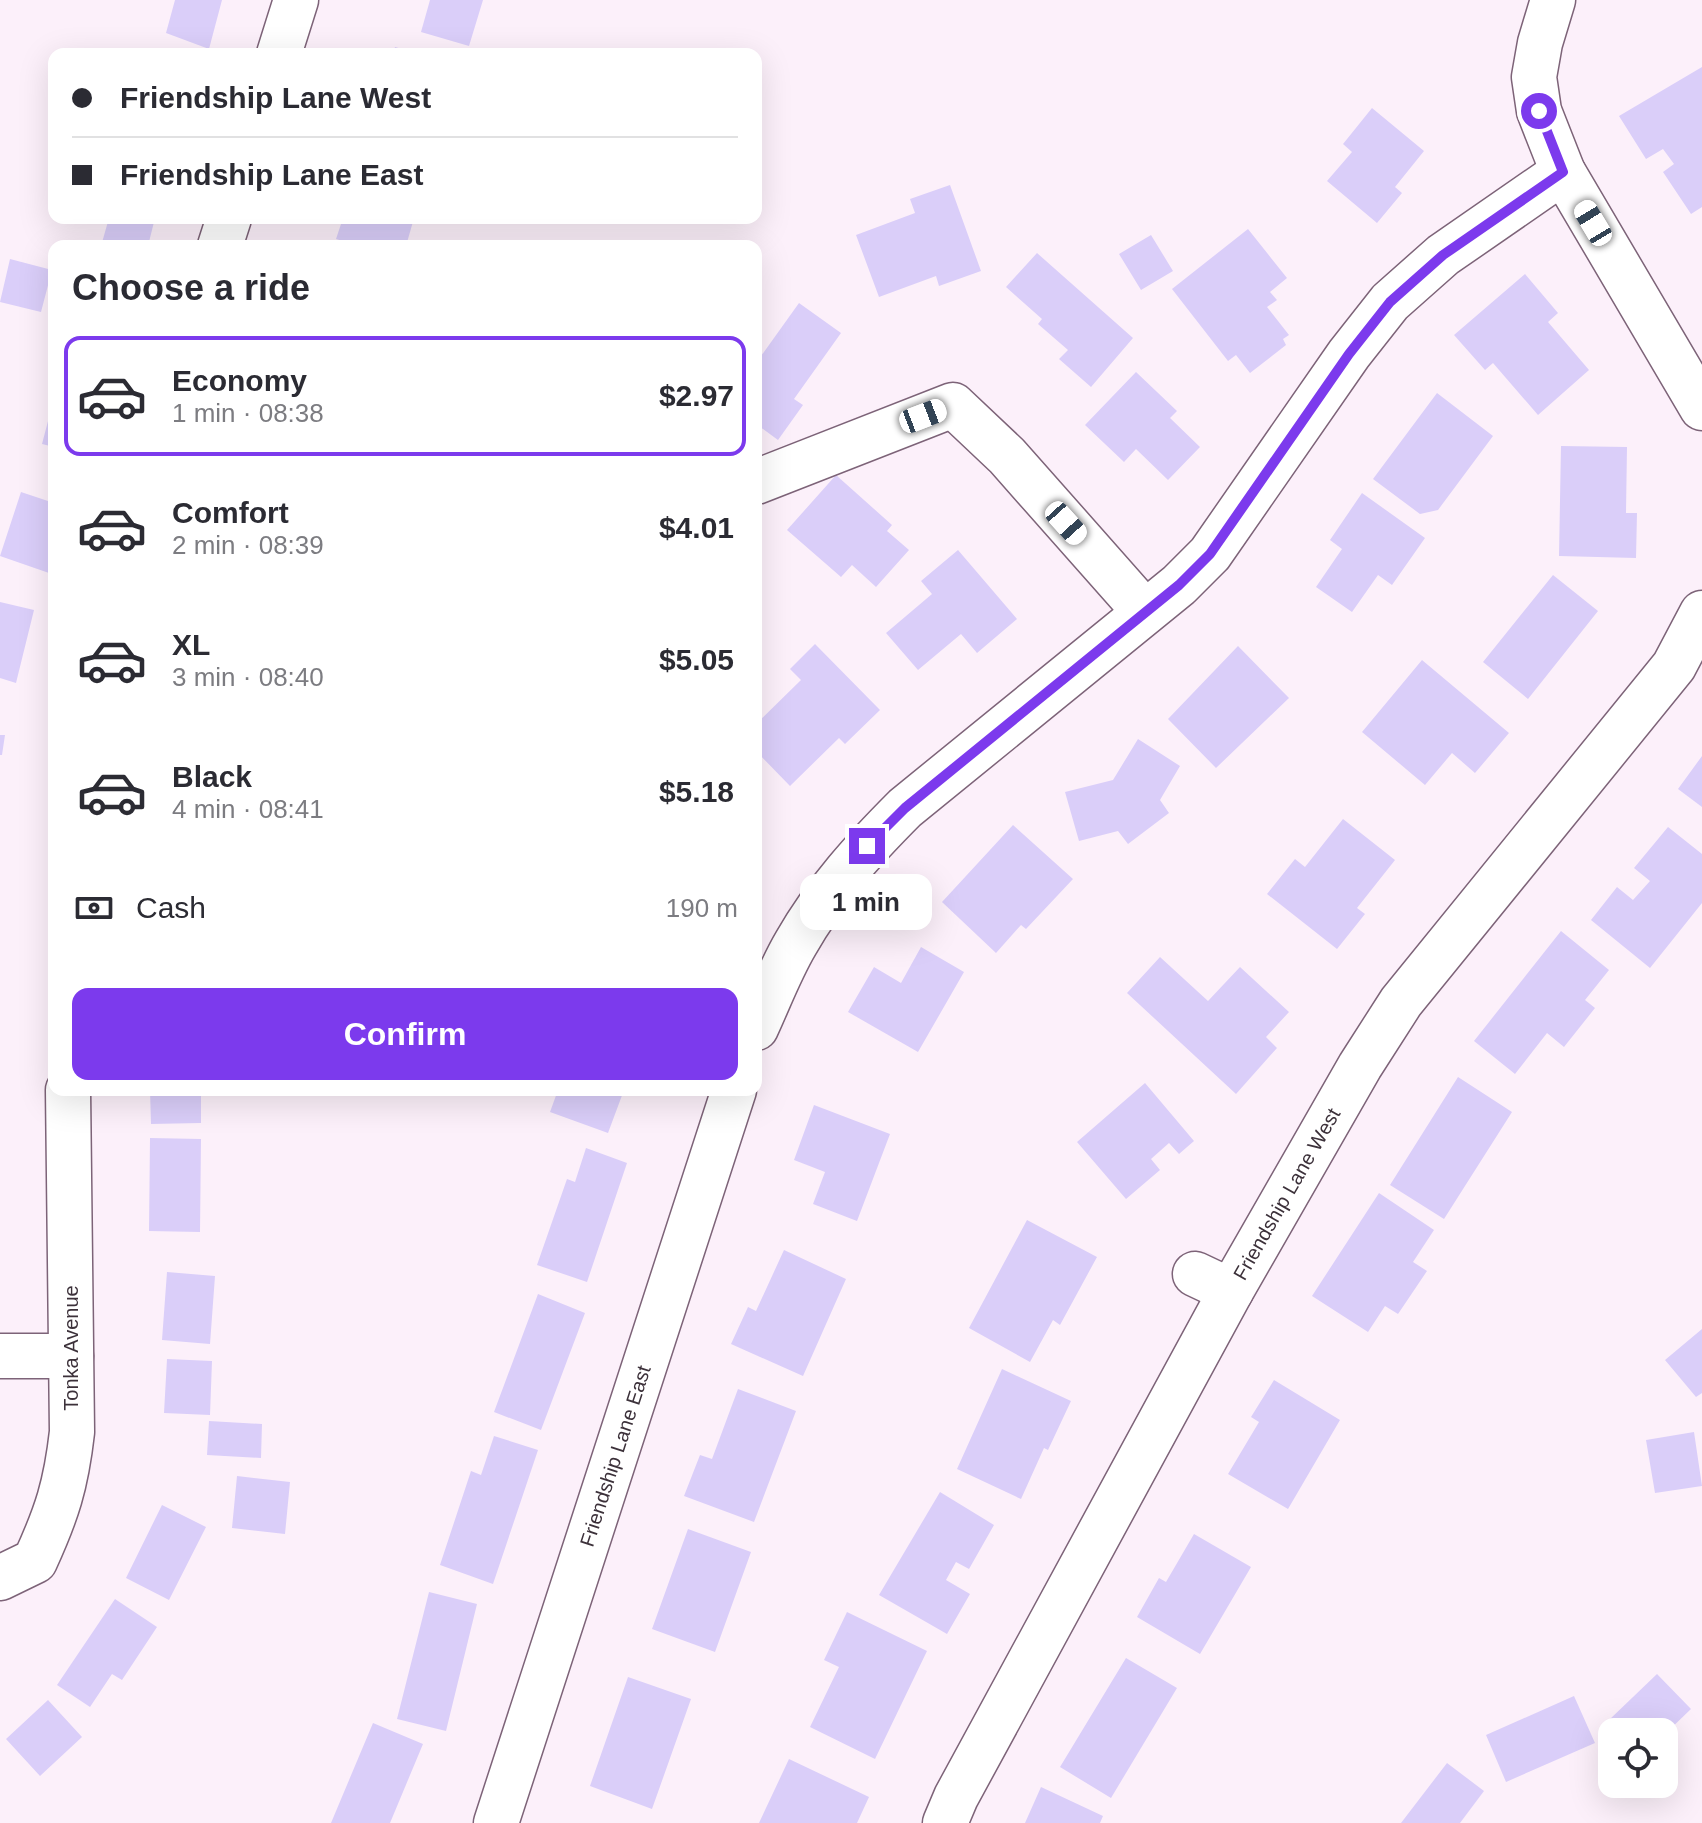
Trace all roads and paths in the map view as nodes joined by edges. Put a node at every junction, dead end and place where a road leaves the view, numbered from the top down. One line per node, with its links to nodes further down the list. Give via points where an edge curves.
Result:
1 (296, 0): 3 (street)
2 (1553, 0): 4 (street, via 1534,77 1539,111)
3 (281, 48)
4 (1563, 172): 5 (street); 7 (street, via 1443,255 1390,302 1210,554)
5 (1702, 408)
6 (762, 480): 7 (street, via 953,405 1007,456)
7 (1145, 612): 9 (street, via 905,808 867,846 795,944)
8 (1702, 613): 16 (street, Friendship Lane West, via 1674,666 1401,1002 1213,1283)
9 (762, 1015)
10 (68, 1096): 13 (street, Tonka Avenue)
11 (732, 1096): 15 (street, Friendship Lane East)
12 (0, 1356): 13 (street)
13 (71, 1356): 14 (street, Tonka Avenue, via 72,1432 57,1515 35,1561)
14 (0, 1578)
15 (496, 1823)
16 (945, 1823)

